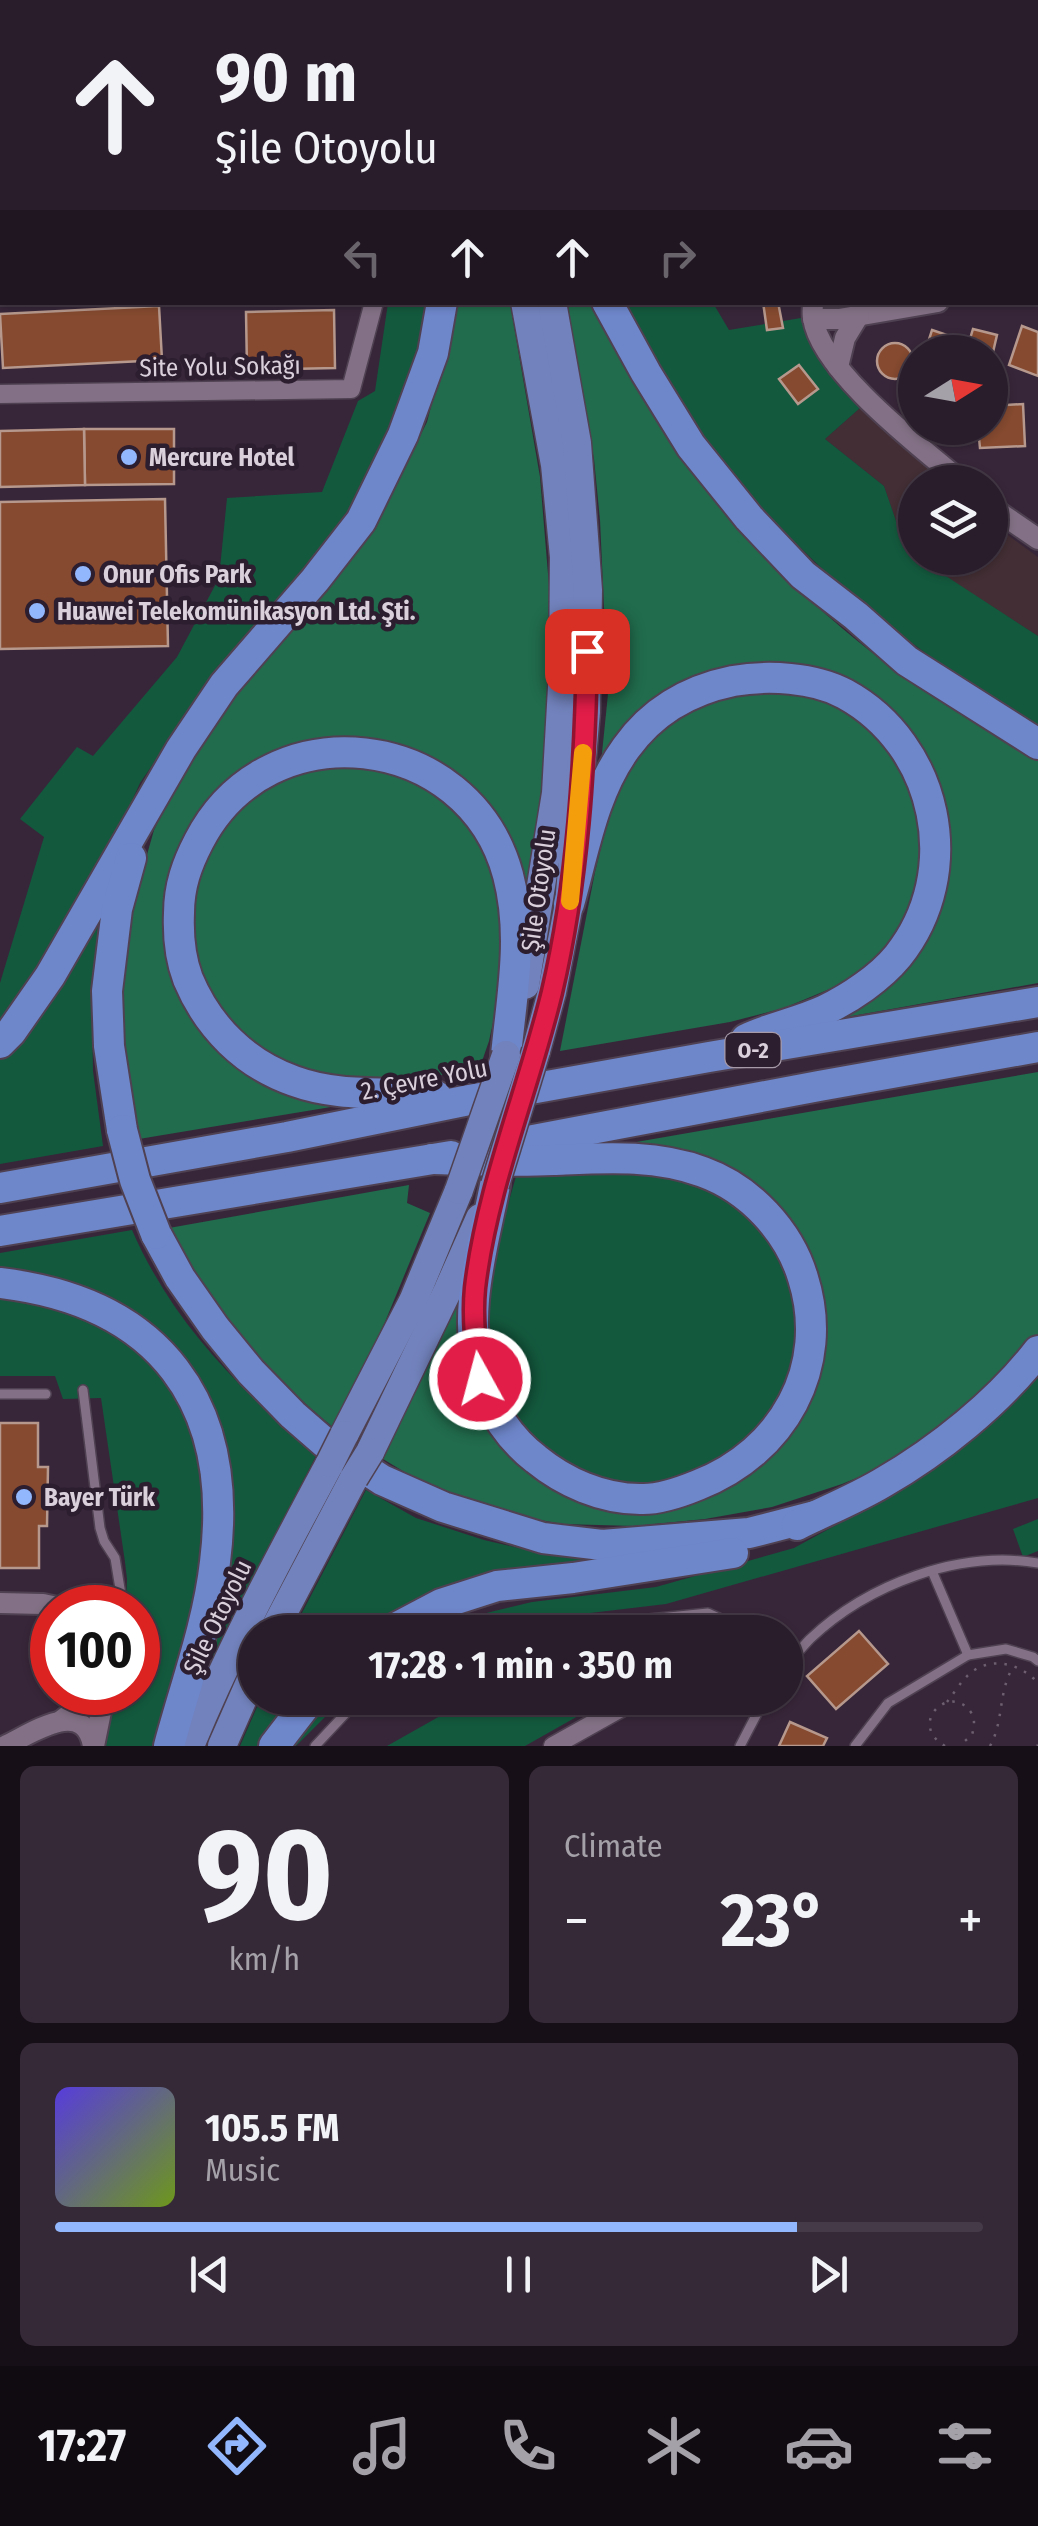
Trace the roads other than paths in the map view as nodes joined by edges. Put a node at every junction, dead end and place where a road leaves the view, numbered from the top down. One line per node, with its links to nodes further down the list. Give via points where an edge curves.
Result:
1 (373, 305): 10 (street, Site Yolu Sokağı, via 351,389)
2 (441, 305): 15 (highway, via 404,436 361,522 224,685)
3 (525, 305): 20 (highway, Şile Otoyolu, via 555,465 564,557 556,793 522,1000)
4 (553, 305): 16 (highway, Şile Otoyolu, via 577,443 588,590)
5 (609, 305): 14 (highway, via 691,446 803,576 907,661)
6 (920, 305): 8 (street)
7 (813, 311): 8 (street, via 839,319); 9 (street)
8 (859, 315): 9 (street, via 844,338)
9 (838, 367): 11 (street)
10 (0, 394)
11 (942, 465)
12 (1008, 519): 13 (street)
13 (1038, 540)
14 (1038, 744)
15 (136, 830): 18 (highway, via 50,976); 32 (highway, bridge, via 107,991 122,1130 156,1234 180,1278 214,1328 293,1415 382,1480 544,1538 602,1545 749,1533)
16 (570, 904): 20 (highway, Şile Otoyolu, via 552,992); 21 (highway, via 599,797 626,748 660,711 705,687 792,678 841,692 895,734 931,800 937,838 923,915 897,956 867,984 825,1010)
17 (1038, 1002): 21 (highway, 2. Çevre Yolu / O-2)
18 (0, 1043)
19 (1038, 1047): 23 (highway, O-2)
20 (521, 1053): 22 (highway, via 518,932 503,858 482,819 456,792 380,754 332,751 278,766 244,786 215,814 182,881 179,945 202,1009 251,1060 294,1082 360,1094); 24 (highway, Şile Otoyolu, bridge); 57 (highway, Şile Otoyolu, bridge, via 413,1300 266,1582)
21 (709, 1057): 22 (highway, 2. Çevre Yolu / O-2)
22 (469, 1100): 25 (highway, 2. Çevre Yolu / O-2)
23 (432, 1159): 24 (highway, via 661,1162 703,1171 760,1207 799,1263 812,1333 802,1383 761,1447 720,1476 642,1500 570,1481 518,1445 480,1379 474,1340 475,1289); 26 (highway, O-2)
24 (495, 1184): 38 (highway, Şile Otoyolu, bridge, via 370,1452)
25 (0, 1188)
26 (0, 1231)
27 (0, 1282): 56 (highway, via 71,1296 134,1328 179,1374 206,1425 218,1493 215,1562)
28 (1038, 1351): 32 (highway, via 960,1429 882,1483)
29 (83, 1390): 35 (lane, via 100,1528 116,1558)
30 (0, 1394): 31 (lane)
31 (46, 1394)
32 (814, 1516): 39 (highway, via 740,1552 497,1586)
33 (1038, 1563): 34 (lane, via 983,1560)
34 (932, 1571): 42 (lane, via 858,1603); 43 (lane)
35 (120, 1585)
36 (0, 1603): 37 (street)
37 (30, 1605)
38 (283, 1615)
39 (420, 1615)
40 (680, 1615): 41 (lane)
41 (713, 1615)
42 (803, 1648)
43 (968, 1655): 44 (lane, via 1006,1650); 63 (lane, via 888,1703)
44 (1038, 1662)
45 (238, 1710): 58 (highway)
46 (66, 1715): 52 (street)
47 (100, 1715): 55 (street)
48 (298, 1715): 59 (highway)
49 (344, 1715): 60 (lane)
50 (609, 1715): 61 (street)
51 (756, 1715): 62 (lane)
52 (58, 1721): 53 (street); 54 (street); 55 (street, via 84,1726)
53 (5, 1746)
54 (40, 1746)
55 (94, 1746)
56 (169, 1746)
57 (190, 1746)
58 (222, 1746)
59 (274, 1746)
60 (315, 1746)
61 (553, 1746)
62 (740, 1746)
63 (855, 1746)

